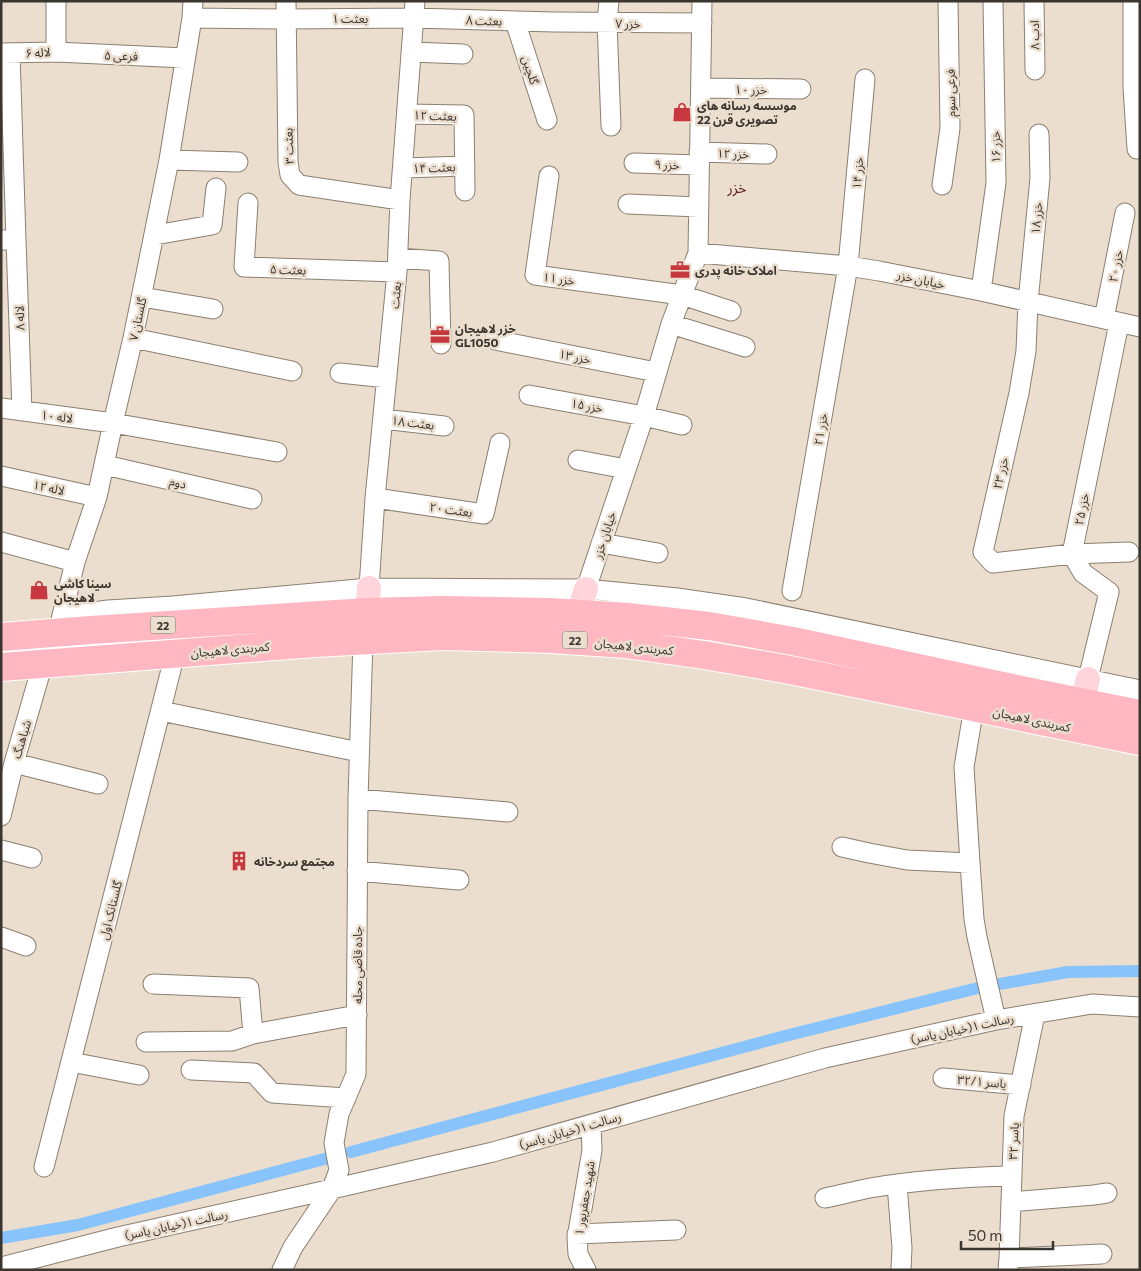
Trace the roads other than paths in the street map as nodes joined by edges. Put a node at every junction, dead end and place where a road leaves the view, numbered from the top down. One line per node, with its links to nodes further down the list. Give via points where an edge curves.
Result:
1 (56, 1): 15 (street, لاله ۶)
2 (609, 1): 13 (street)
3 (702, 1): 14 (street, خیابان خزر)
4 (948, 1): 37 (street, فرعی سوم, via 950,128)
5 (993, 1): 50 (street, خزر ۱۶, via 996,183)
6 (1034, 1): 20 (street, ادب ۸)
7 (1132, 1): 28 (street)
8 (192, 9): 9 (street, بعثت ۱); 19 (street, گلستان ۷)
9 (286, 10): 10 (street, بعثت ۱); 40 (street, بعثت ۳, via 290,175 299,185)
10 (415, 10): 11 (street, بعثت ۸); 16 (street, بعثت)
11 (515, 21): 12 (street, بعثت ۸); 25 (street, گلچین)
12 (554, 22): 13 (street, خزر ۷)
13 (607, 22): 14 (street, خزر ۷); 26 (street)
14 (702, 23): 22 (street, خیابان خزر)
15 (56, 52): 17 (street, لاله ۶); 19 (street, فرعی ۵)
16 (411, 52): 18 (street); 24 (street, بعثت)
17 (6, 53): 46 (street, لاله ۸)
18 (463, 54)
19 (186, 58): 31 (street, گلستان ۷)
20 (1035, 70)
21 (865, 79): 49 (street, خزر ۱۴)
22 (700, 88): 23 (street, خزر ۱۰); 30 (street, خیابان خزر)
23 (801, 89)
24 (407, 114): 34 (street, بعثت ۱۲, via 464,115); 35 (street, بعثت)
25 (547, 120)
26 (611, 126)
27 (1039, 134): 53 (street, خزر ۱۸, via 1040,178)
28 (1137, 149)
29 (767, 154): 30 (street, خزر ۱۲)
30 (699, 159): 33 (street, خزر ۹); 43 (street, خیابان خزر)
31 (169, 160): 32 (street); 45 (street, گلستان ۷)
32 (238, 162)
33 (634, 163)
34 (465, 166): 35 (street, بعثت ۱۴); 39 (street)
35 (403, 168): 40 (street, بعثت)
36 (549, 176): 51 (street, خزر ۱۱, via 535,275)
37 (942, 185)
38 (216, 188): 45 (street, via 212,225)
39 (465, 191)
40 (400, 200): 48 (street, بعثت)
41 (248, 202): 48 (street, بعثت ۵, via 244,267)
42 (628, 204): 43 (street)
43 (699, 207): 47 (street, خیابان خزر)
44 (1125, 213): 56 (street, خزر ۲۰)
45 (154, 235): 52 (street, گلستان ۷)
46 (9, 240): 69 (street, لاله ۸)
47 (698, 253): 49 (street, خیابان خزر); 51 (street, خیابان خزر)
48 (398, 265): 61 (street, via 440,261); 66 (street, بعثت)
49 (848, 266): 50 (street, خیابان خزر); 90 (street, خزر ۲۱)
50 (981, 291): 53 (street, خیابان خزر)
51 (682, 295): 55 (street); 57 (street, خیابان خزر)
52 (142, 297): 54 (street); 59 (street, گلستان ۷)
53 (1028, 302): 56 (street, خیابان خزر); 88 (street, خزر ۲۳, via 1026,351 1019,393 983,552 993,563)
54 (213, 308)
55 (731, 312)
56 (1112, 321): 58 (street, خیابان خزر); 88 (street, خزر ۲۵)
57 (671, 324): 62 (street); 65 (street, خیابان خزر)
58 (1140, 328)
59 (133, 338): 63 (street); 72 (street, گلستان ۷)
60 (495, 340): 65 (street, خزر ۱۳)
61 (441, 344)
62 (745, 346)
63 (292, 371)
64 (340, 372): 66 (street)
65 (656, 372): 70 (street, خیابان خزر)
66 (387, 378): 71 (street, بعثت)
67 (530, 395): 70 (street, خزر ۱۵)
68 (1, 408): 69 (street, لاله ۱۰)
69 (22, 411): 72 (street, لاله ۱۰)
70 (644, 416): 73 (street, خزر ۱۵); 79 (street, خیابان خزر)
71 (383, 418): 74 (street, بعثت ۱۸); 82 (street, بعثت)
72 (112, 423): 76 (street, لاله ۱۰); 78 (street, گلستان ۷)
73 (682, 425)
74 (444, 426)
75 (500, 443): 82 (street, بعثت ۲۰, via 484,514)
76 (277, 452)
77 (578, 460): 79 (street)
78 (104, 465): 81 (street, گلستان ۷); 83 (street, دوم)
79 (626, 470): 85 (street, خیابان خزر)
80 (1, 476): 81 (street, لاله ۱۲)
81 (98, 497): 89 (street, گلستان ۷)
82 (375, 498): 91 (street, بعثت)
83 (252, 499)
84 (1, 542): 89 (street)
85 (601, 543): 87 (street); 92 (street, خیابان خزر)
86 (1129, 552): 88 (street)
87 (658, 553)
88 (1072, 554): 100 (street, via 1083,573 1109,592)
89 (74, 562): 93 (street, گلستان ۷)
90 (792, 591)
91 (368, 600): 92 (highway, 22, via 443,610 550,612); 93 (highway, 22)
92 (582, 601): 100 (highway, 22, via 628,616 709,626)
93 (58, 632): 94 (highway, 22)
94 (1, 637)
95 (363, 640): 96 (highway, کمربندی لاهیجان / 22); 101 (highway, کمربندی لاهیجان / 22, via 442,636 625,644 776,667); 105 (street, جاده قاضی محله)
96 (175, 654): 97 (highway, کمربندی لاهیجان / 22); 102 (street, گلستانک اول)
97 (43, 663): 98 (highway, کمربندی لاهیجان / 22); 106 (street, شباهنگ)
98 (1, 667)
99 (1140, 690): 100 (street)
100 (1085, 691): 103 (highway, 22)
101 (974, 708): 104 (highway, کمربندی لاهیجان / 22); 114 (street, via 964,767)
102 (161, 711): 105 (street); 126 (street, گلستانک اول)
103 (1140, 714)
104 (1140, 741)
105 (359, 752): 108 (street, جاده قاضی محله)
106 (14, 763): 107 (street); 110 (street, شباهنگ)
107 (98, 784)
108 (358, 799): 109 (street); 115 (street, جاده قاضی محله)
109 (508, 812)
110 (1, 816)
111 (842, 847): 114 (street, via 907,860)
112 (1, 850): 113 (street)
113 (32, 858)
114 (970, 863): 123 (street, via 975,928)
115 (357, 871): 116 (street); 122 (street, جاده قاضی محله)
116 (459, 880)
117 (1, 937): 118 (street)
118 (26, 946)
119 (153, 984): 124 (street, via 249,988)
120 (1140, 1007): 121 (street, رسالت ۱(خیابان یاسر), via 1092,1004)
121 (1035, 1014): 123 (street, رسالت ۱(خیابان یاسر)); 130 (street, یاسر ۳۲)
122 (357, 1015): 124 (street); 131 (street, جاده قاضی محله, via 356,1074)
123 (996, 1020): 132 (street, رسالت ۱(خیابان یاسر), via 825,1058)
124 (253, 1034): 125 (street, via 232,1041)
125 (146, 1042)
126 (71, 1062): 128 (street); 133 (street, گلستانک اول)
127 (191, 1070): 131 (street, via 254,1073 272,1094)
128 (139, 1075)
129 (943, 1078): 130 (street, یاسر ۳۲/۱)
130 (1021, 1085): 134 (street, یاسر ۳۲, via 1014,1116)
131 (346, 1098): 136 (street, جاده قاضی محله, via 339,1114 334,1143 339,1170)
132 (591, 1125): 136 (street, رسالت ۱(خیابان یاسر)); 141 (street, شهید جعفرپور ۱, via 592,1150)
133 (44, 1167)
134 (1012, 1176): 135 (street); 139 (street, یاسر ۳۲)
135 (897, 1184): 138 (street); 148 (street)
136 (332, 1190): 143 (street, رسالت ۱(خیابان یاسر), via 118,1236); 146 (street, جاده قاضی محله, via 293,1247)
137 (1107, 1193): 139 (street)
138 (825, 1198)
139 (1011, 1202): 144 (street, یاسر ۳۲)
140 (676, 1230): 141 (street)
141 (578, 1234): 147 (street, شهید جعفرپور ۱, via 578,1254)
142 (1102, 1254): 144 (street)
143 (43, 1263): 145 (street, رسالت ۱(خیابان یاسر))
144 (1009, 1264)
145 (1, 1267)
146 (282, 1270)
147 (586, 1270)
148 (901, 1270)

